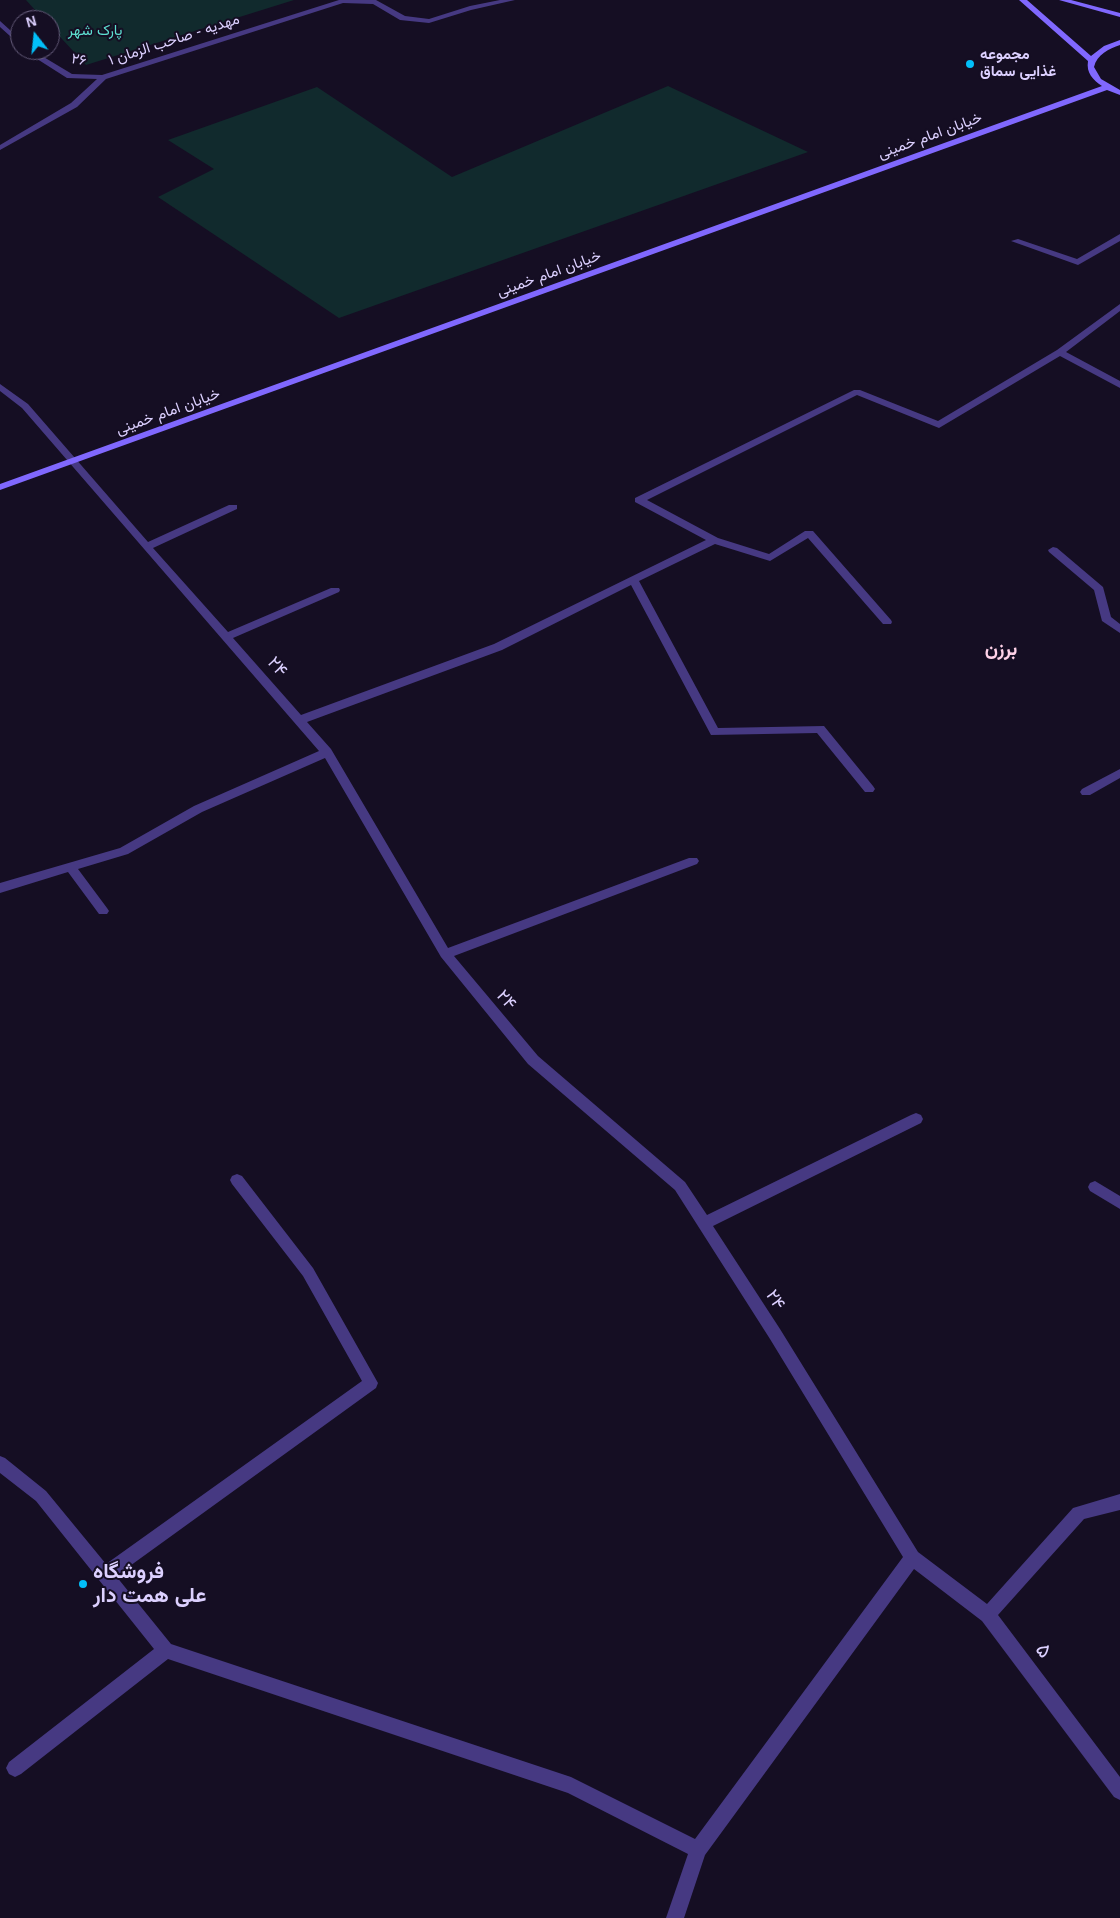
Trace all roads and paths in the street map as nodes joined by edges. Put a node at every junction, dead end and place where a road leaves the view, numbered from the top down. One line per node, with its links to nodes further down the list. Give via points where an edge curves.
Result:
1 (511, 0): 10 (street, مهدیه - صاحب الزمان ۱, via 429,21 403,18 375,2 343,1)
2 (1023, 0): 9 (main road)
3 (1063, 0): 4 (main road)
4 (1120, 15)
5 (0, 23): 6 (street)
6 (10, 33)
7 (1120, 42): 9 (main road, via 1099,52)
8 (44, 60): 10 (street, ۲۶, via 70,76)
9 (1091, 60): 11 (main road, via 1092,74)
10 (103, 76): 13 (street, via 74,105)
11 (1107, 87): 12 (main road); 22 (main road, خیابان امام خمینی)
12 (1120, 93)
13 (0, 148)
14 (1120, 237): 16 (street)
15 (1015, 241): 16 (street, via 1078,262)
16 (1109, 243): 17 (street)
17 (1120, 247)
18 (1120, 307): 19 (street)
19 (1060, 352): 20 (street); 25 (street, via 939,425 857,392 639,500)
20 (1120, 385)
21 (0, 388): 22 (street, ۲۴, via 25,406)
22 (71, 461): 23 (main road, خیابان امام خمینی); 26 (street, ۲۴)
23 (0, 487)
24 (233, 507): 26 (street)
25 (714, 540): 28 (street); 30 (street, via 770,558 809,533)
26 (147, 547): 32 (street, ۲۴)
27 (1053, 550): 31 (street, via 1099,589 1106,619)
28 (633, 580): 33 (street, via 498,647); 36 (street, via 715,732 820,729)
29 (335, 590): 32 (street)
30 (887, 622)
31 (1120, 629)
32 (227, 637): 33 (street, ۲۴)
33 (300, 720): 34 (street, ۲۴)
34 (327, 752): 39 (street, via 198,809 124,851); 42 (street, ۲۴)
35 (1120, 774): 37 (street)
36 (869, 789)
37 (1086, 792)
38 (694, 861): 42 (street)
39 (70, 868): 40 (street); 41 (street)
40 (0, 888)
41 (103, 912)
42 (444, 954): 47 (street, ۲۴, via 533,1060 680,1186)
43 (916, 1119): 47 (street)
44 (237, 1180): 51 (street, via 308,1272 371,1383)
45 (1095, 1187): 46 (street)
46 (1120, 1203)
47 (705, 1224): 50 (street, ۲۴)
48 (0, 1462): 51 (street, via 41,1496)
49 (1120, 1502): 52 (street, via 1079,1514)
50 (912, 1558): 52 (street, ۵); 56 (street)
51 (105, 1574): 53 (street)
52 (988, 1615): 55 (street, ۵)
53 (166, 1650): 54 (street); 56 (street, via 571,1786)
54 (15, 1768)
55 (1120, 1791)
56 (698, 1850): 57 (street)
57 (675, 1918)

